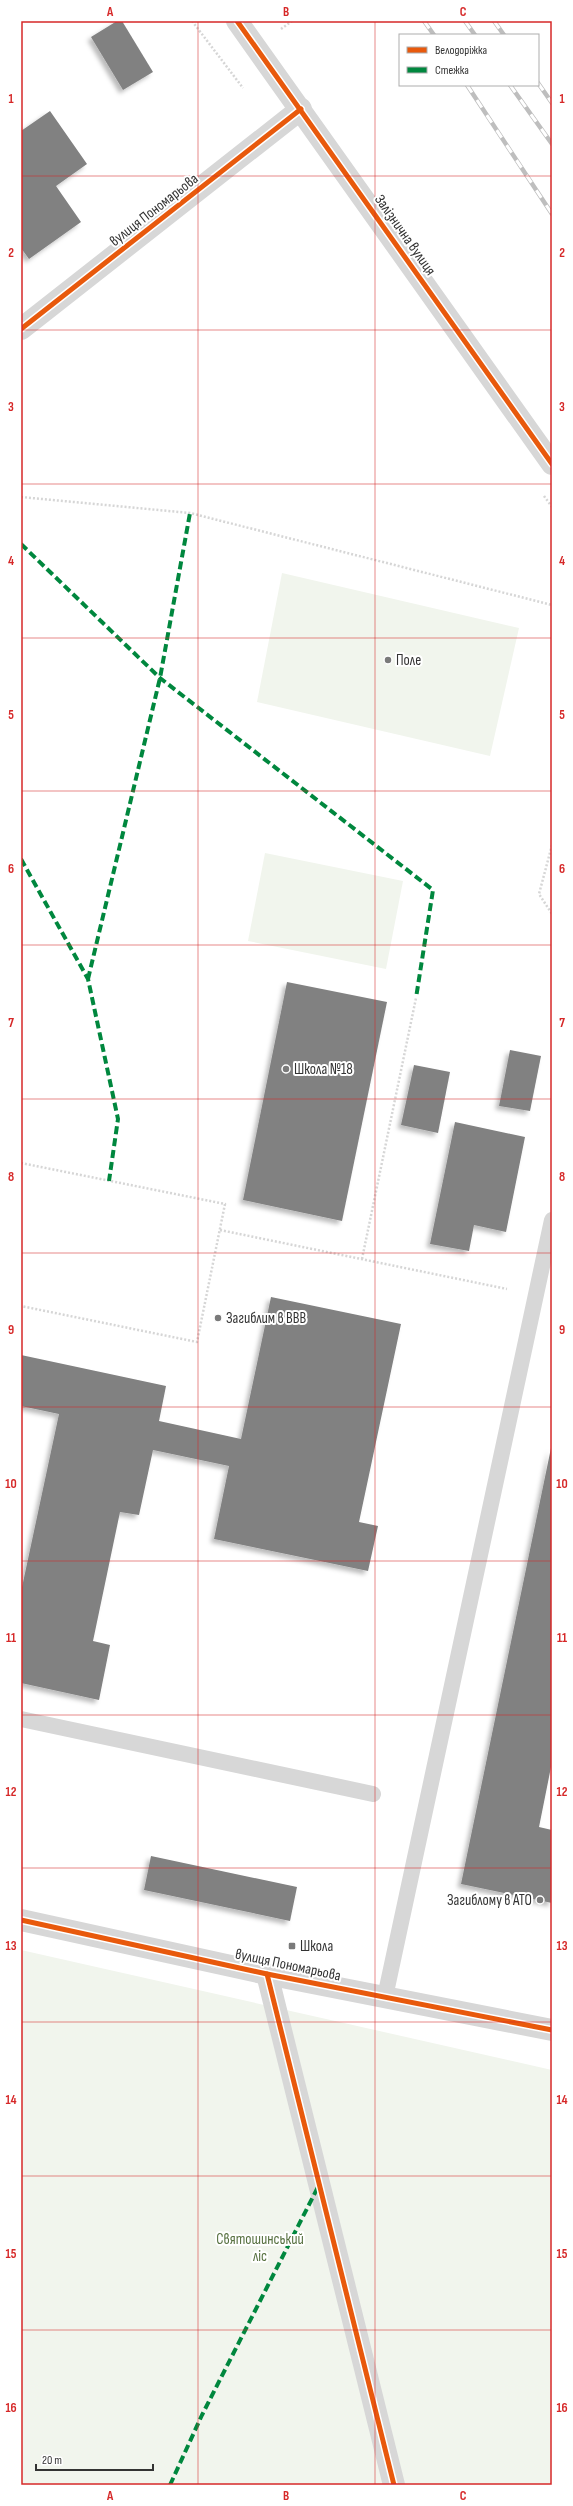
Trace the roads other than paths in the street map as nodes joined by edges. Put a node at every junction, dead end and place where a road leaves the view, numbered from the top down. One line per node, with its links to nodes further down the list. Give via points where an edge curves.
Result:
1 (237, 21): 2 (street, Залізнична вулиця)
2 (301, 109): 3 (street, вулиця Пономарьова); 4 (street, Залізнична вулиця)
3 (21, 329)
4 (552, 464)
5 (552, 1225): 10 (lane)
6 (21, 1719): 7 (lane)
7 (372, 1794)
8 (21, 1920): 9 (street, вулиця Пономарьова)
9 (267, 1974): 10 (street, вулиця Пономарьова); 12 (street)
10 (385, 1997): 11 (street, вулиця Пономарьова)
11 (552, 2030)
12 (394, 2485)

